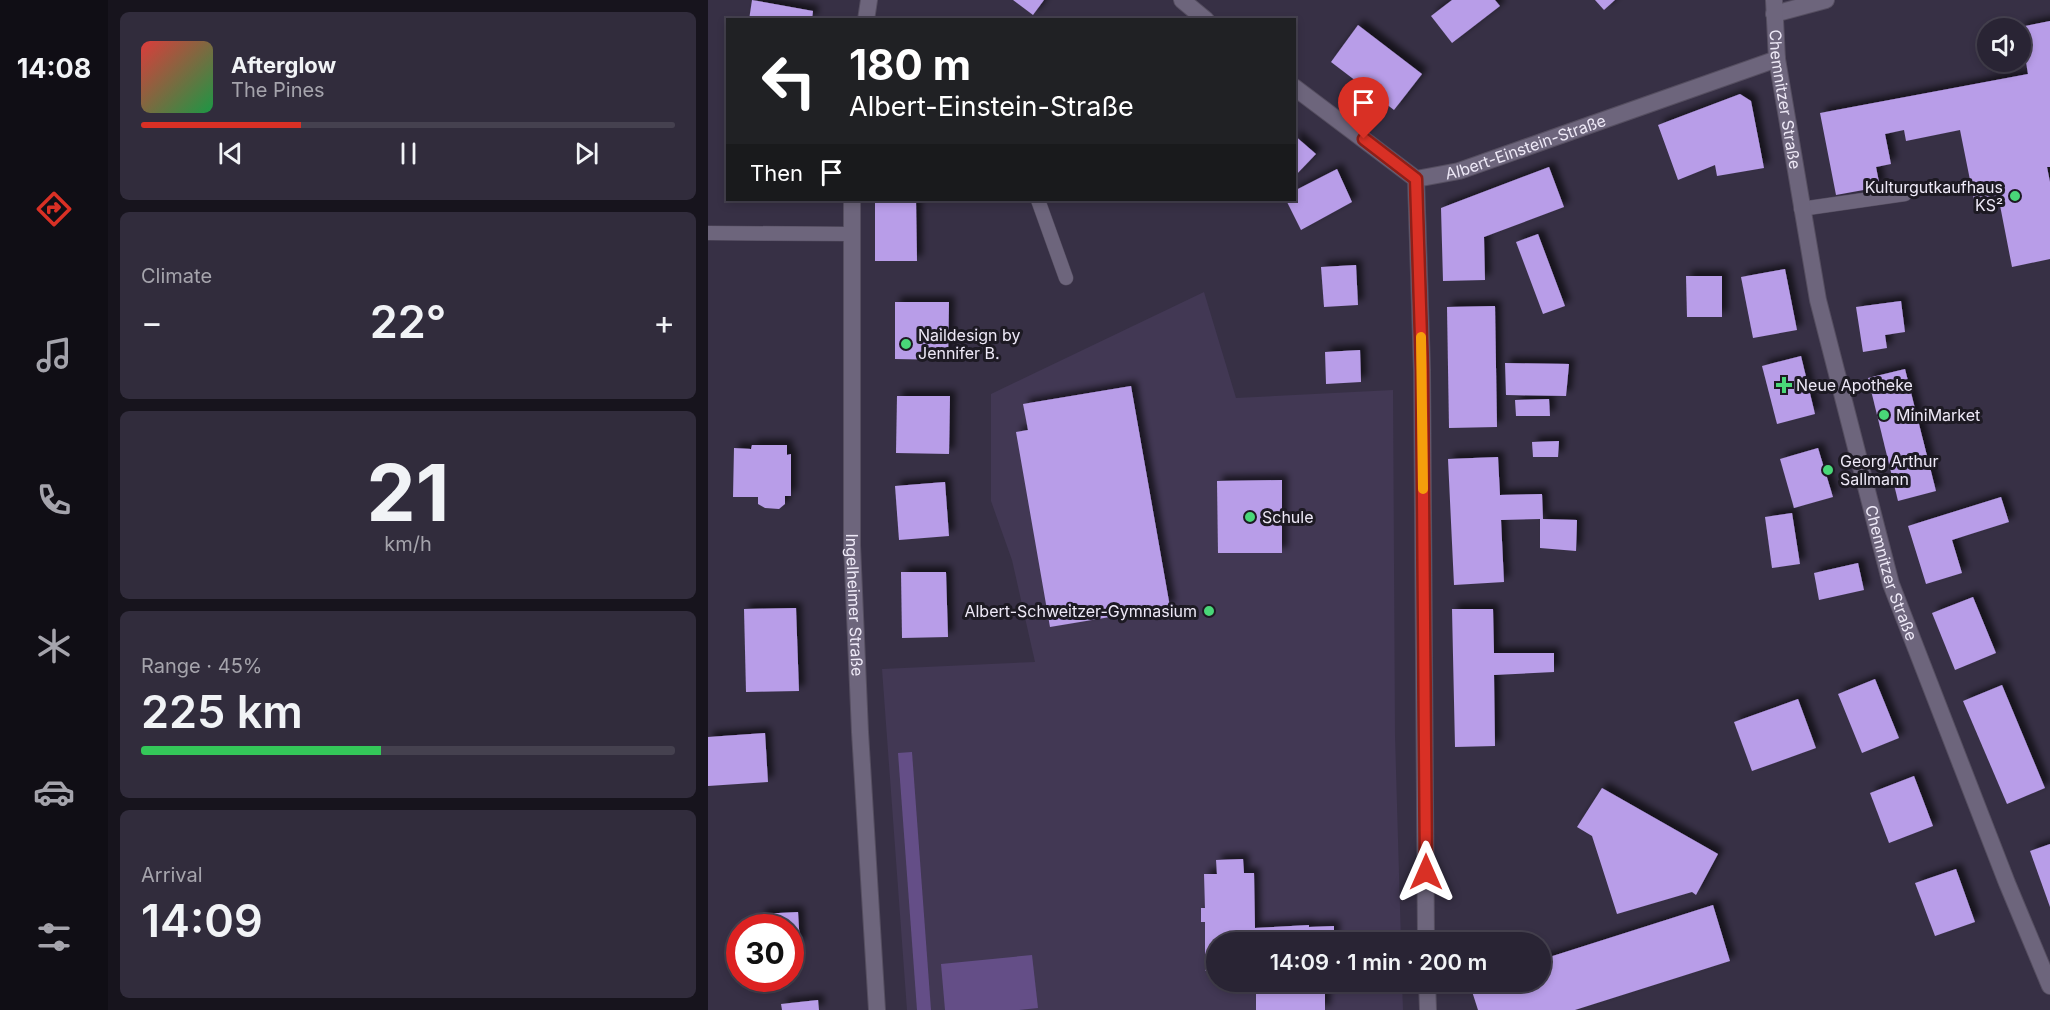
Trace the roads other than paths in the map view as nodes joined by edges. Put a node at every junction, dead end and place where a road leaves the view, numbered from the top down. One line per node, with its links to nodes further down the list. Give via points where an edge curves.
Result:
1 (869, 0): 5 (street)
2 (1182, 0): 6 (street)
3 (1826, 0): 4 (street)
4 (1774, 7): 7 (street, Chemnitzer Straße)
5 (866, 18)
6 (1204, 18)
7 (1777, 59): 9 (street, Albert-Einstein-Straße, via 1459,171); 13 (street, Chemnitzer Straße)
8 (1296, 89): 9 (street)
9 (1416, 179): 17 (street, via 1422,380)
10 (1905, 194): 13 (lane)
11 (852, 201): 15 (street, Ingelheimer Straße)
12 (1038, 201): 16 (lane)
13 (1802, 209): 18 (street, Chemnitzer Straße, via 1818,300 1891,584)
14 (708, 233): 15 (lane)
15 (852, 234): 20 (street, Ingelheimer Straße, via 852,545)
16 (1066, 278)
17 (1426, 932)
18 (2050, 986)
19 (1427, 992): 21 (street)
20 (877, 1010)
21 (1428, 1010)

